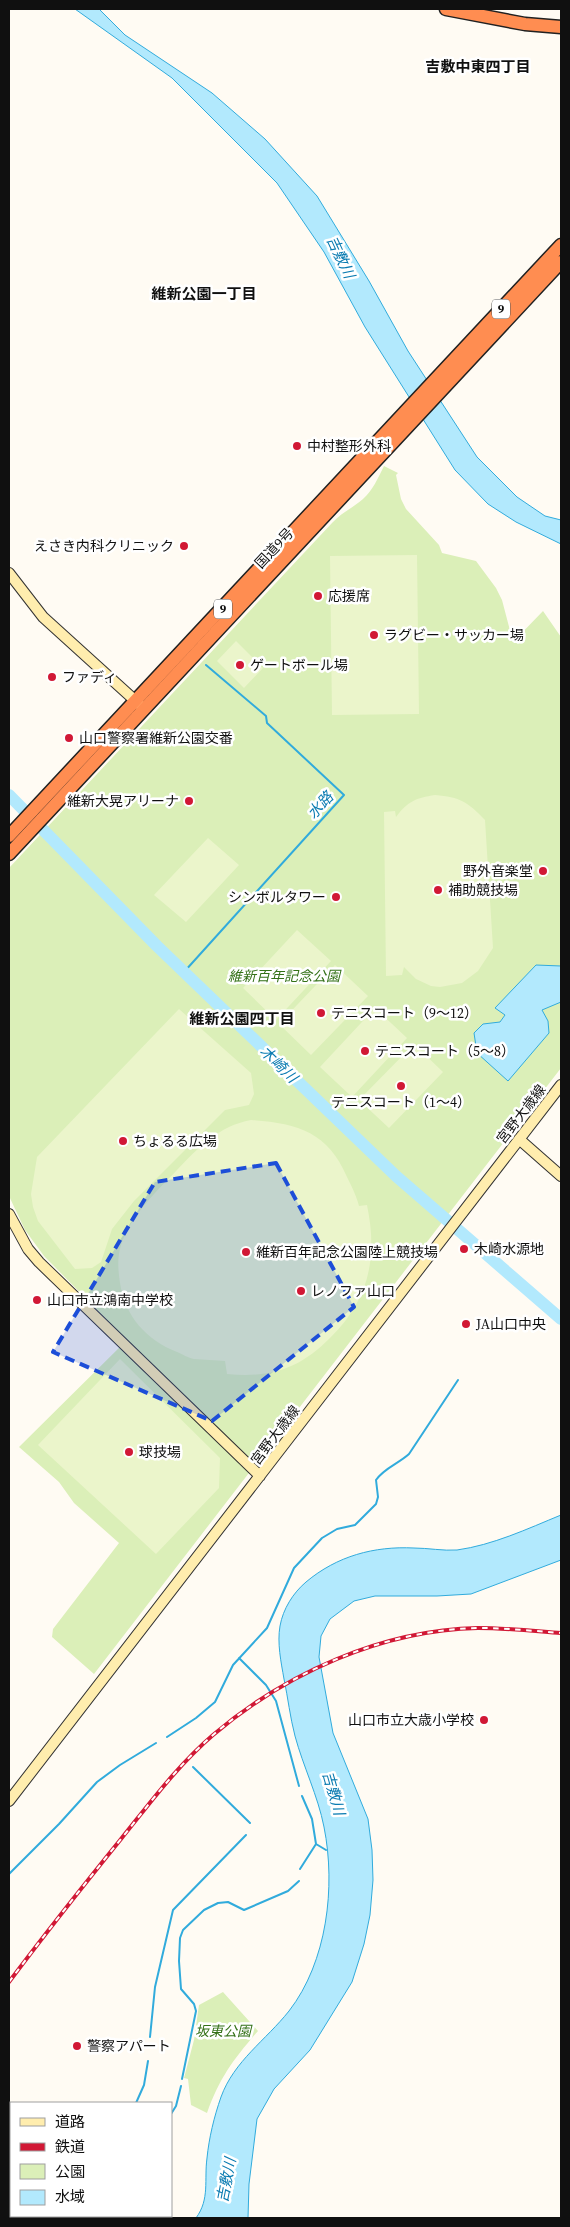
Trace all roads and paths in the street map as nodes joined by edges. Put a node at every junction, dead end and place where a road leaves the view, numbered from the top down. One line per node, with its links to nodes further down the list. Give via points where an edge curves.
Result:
1 (446, 9): 2 (highway, via 525,24)
2 (561, 27)
3 (561, 245): 5 (highway, 国道9号 / 9)
4 (561, 262): 5 (highway, 国道9号 / 9)
5 (444, 379): 7 (highway, 国道9号 / 9, via 411,405); 7 (highway, 国道9号 / 9, via 419,417)
6 (9, 573): 7 (main road, via 43,617)
7 (139, 705): 8 (highway, 国道9号 / 9)
8 (27, 827): 9 (highway, 国道9号 / 9); 10 (highway, 国道9号 / 9)
9 (9, 836)
10 (9, 854)
11 (561, 1084): 12 (main road, 宮野大歳線)
12 (519, 1140): 13 (main road); 15 (main road, 宮野大歳線)
13 (561, 1176)
14 (9, 1214): 15 (main road, via 38,1262)
15 (260, 1476): 16 (main road, 宮野大歳線)
16 (9, 1801)

